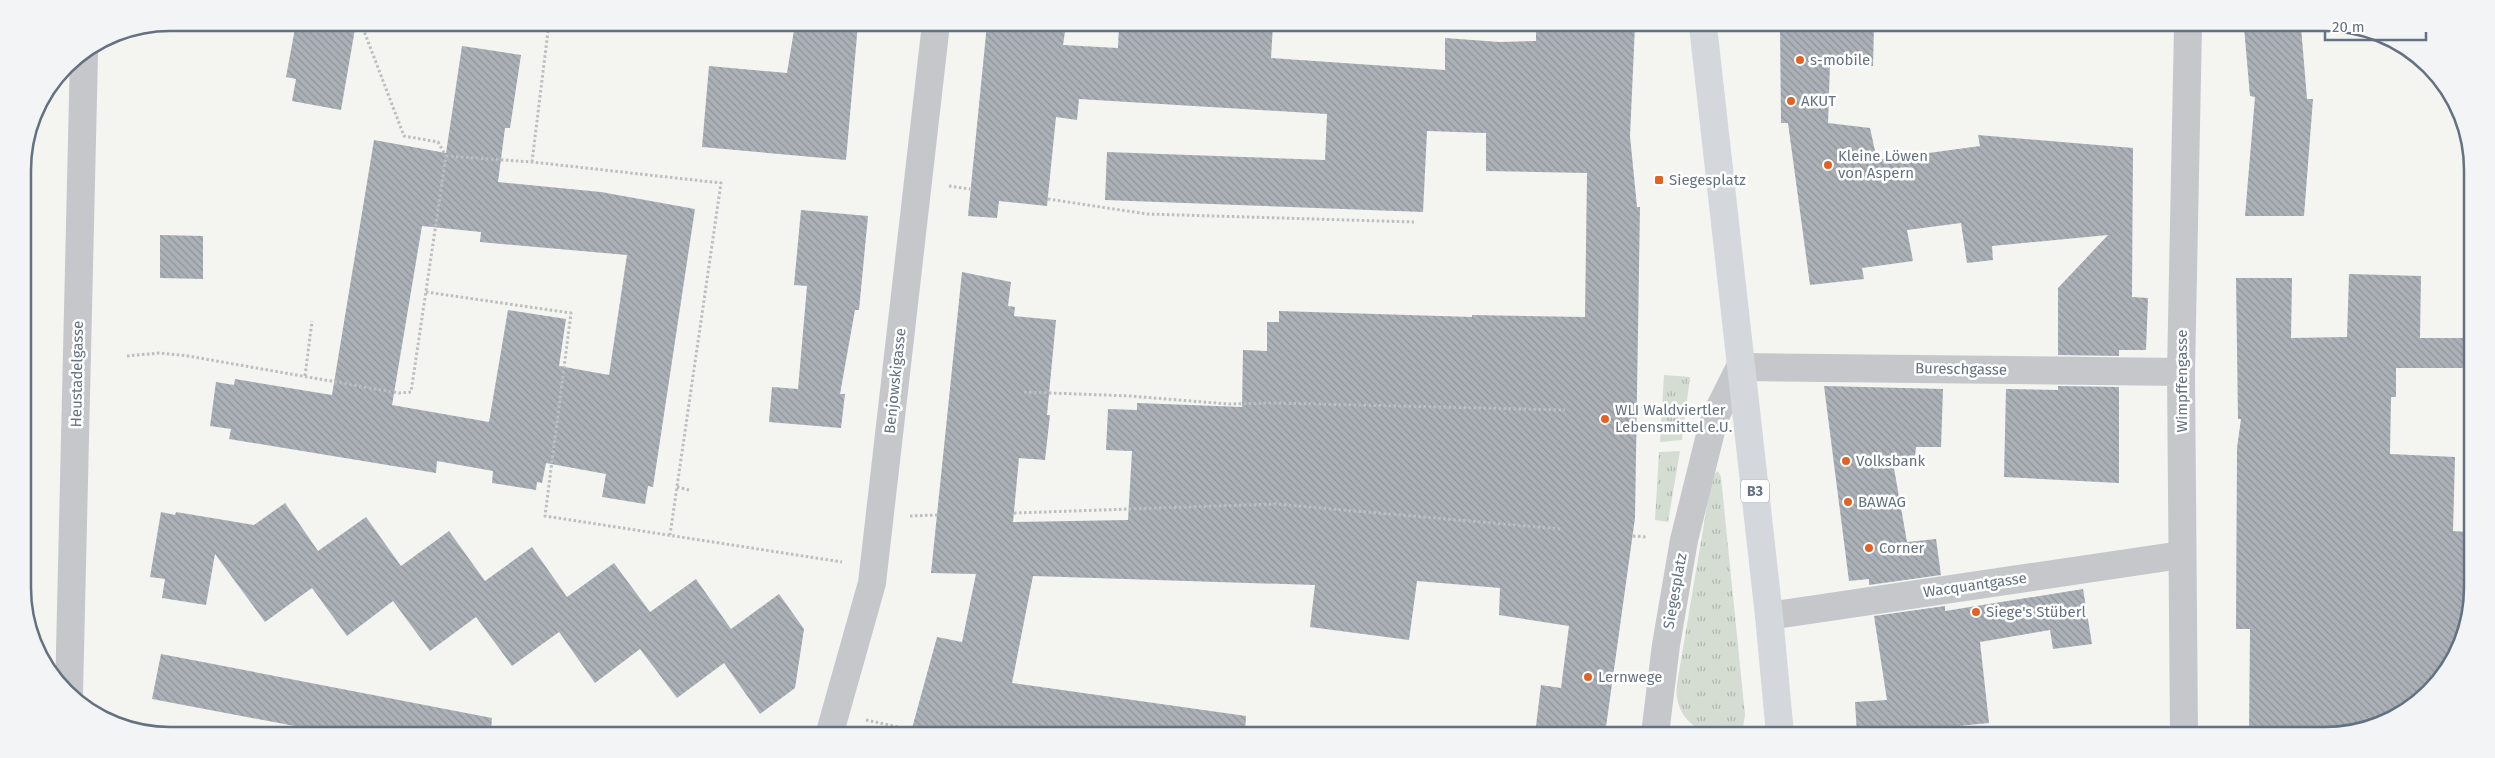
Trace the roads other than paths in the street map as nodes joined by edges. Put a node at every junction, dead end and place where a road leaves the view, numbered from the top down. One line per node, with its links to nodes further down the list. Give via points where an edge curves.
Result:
1 (1704, 31): 5 (main road, B3)
2 (2188, 31): 6 (street, Wimpffengasse)
3 (935, 32): 13 (street, Benjowskigasse, via 872,583)
4 (84, 62): 9 (street, Heustadelgasse)
5 (1740, 367): 6 (street, Bureschgasse); 8 (main road, B3); 10 (street, Siegesplatz, via 1714,420 1684,540)
6 (2181, 372): 7 (street, Wimpffengasse)
7 (2181, 555): 8 (street, Wacquantgasse); 12 (street, Wimpffengasse)
8 (1769, 616): 11 (main road, B3)
9 (69, 683)
10 (1656, 726)
11 (1779, 726)
12 (2184, 726)
13 (831, 727)

